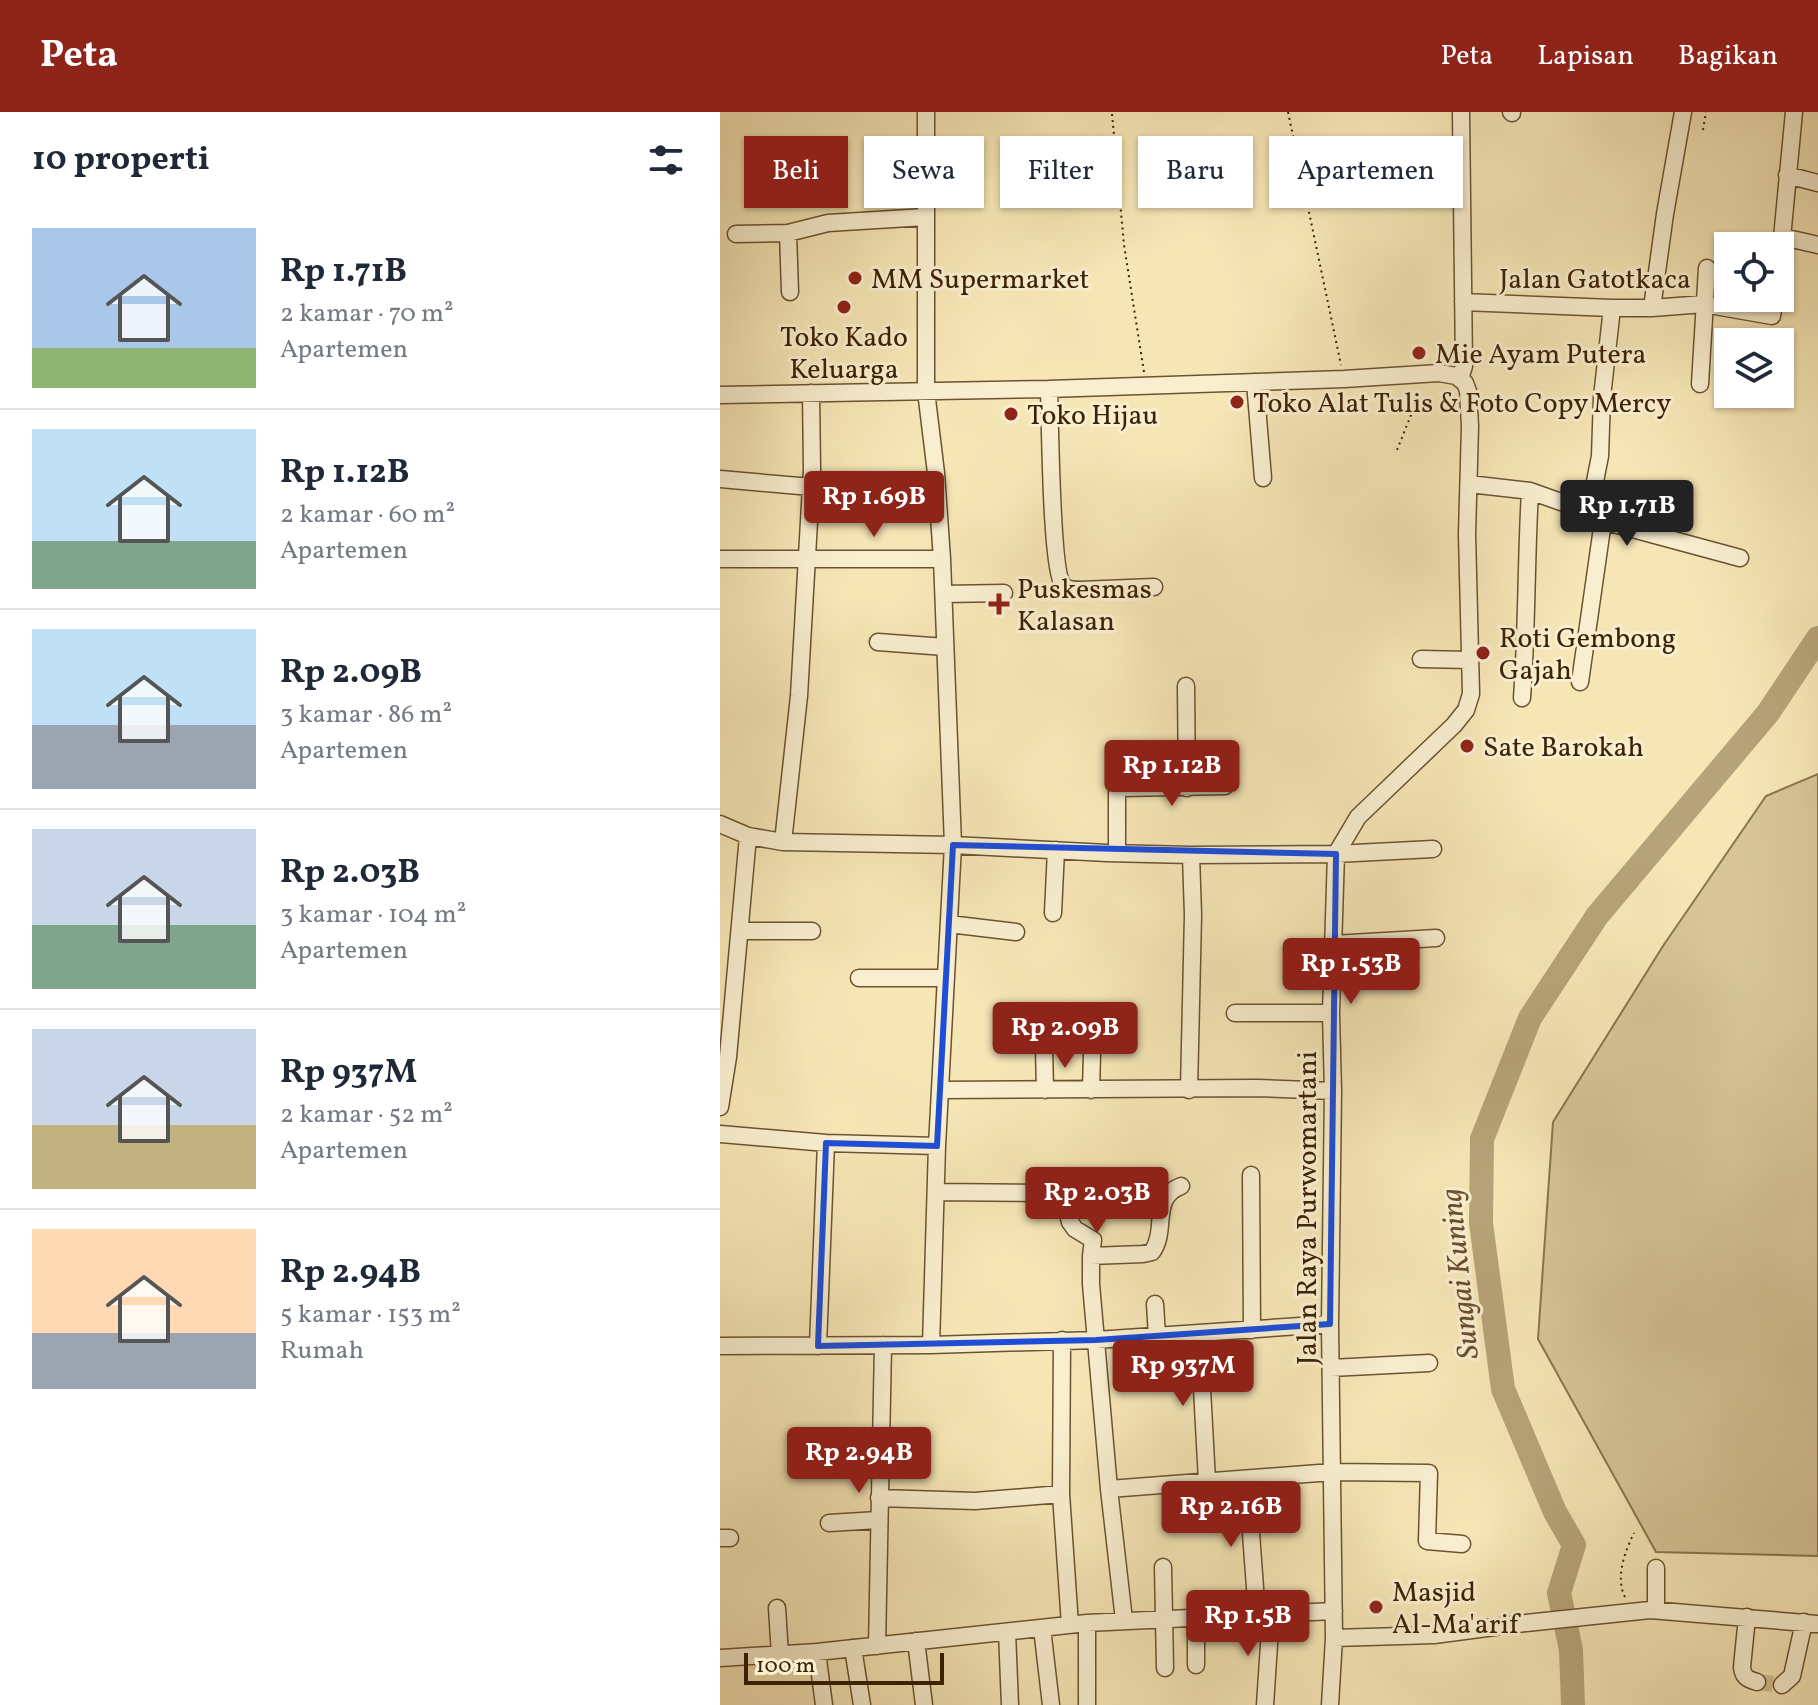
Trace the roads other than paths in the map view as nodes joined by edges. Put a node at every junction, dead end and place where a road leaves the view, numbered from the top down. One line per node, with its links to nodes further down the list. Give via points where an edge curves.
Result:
1 (926, 112): 7 (street)
2 (1461, 112): 15 (street, Jalan Raya Purwomartani)
3 (1683, 112): 19 (street)
4 (1794, 112): 5 (street)
5 (1787, 175): 6 (street); 8 (street)
6 (1818, 183)
7 (925, 217): 9 (street, via 828,223); 26 (street)
8 (1782, 232)
9 (788, 233): 10 (street); 14 (street)
10 (736, 234)
11 (1818, 245): 12 (street)
12 (1794, 248)
13 (1707, 268): 16 (street)
14 (790, 292)
15 (1463, 302): 18 (street, Jalan Gatotkaca); 22 (street, Jalan Raya Purwomartani)
16 (1704, 304): 17 (street, Jalan Gatotkaca); 19 (street, Jalan Gatotkaca); 24 (street)
17 (1714, 306)
18 (1612, 308): 19 (street, Jalan Gatotkaca); 34 (street)
19 (1652, 308)
20 (1749, 312): 21 (street, Jalan Gatotkaca)
21 (1773, 312)
22 (1460, 379): 23 (street, via 1427,374); 31 (street, Jalan Raya Purwomartani, via 1468,391)
23 (1255, 382): 25 (street); 29 (street)
24 (1700, 384)
25 (1049, 389): 26 (street); 39 (street, via 1054,526 1063,585 1070,590)
26 (926, 391): 27 (street); 38 (street)
27 (811, 393): 28 (street); 32 (street)
28 (720, 395)
29 (1263, 478)
30 (720, 479): 32 (street)
31 (1469, 484): 33 (street); 45 (street, Jalan Raya Purwomartani)
32 (811, 487): 37 (street)
33 (1530, 491): 34 (street); 48 (street)
34 (1596, 516): 35 (street); 46 (street)
35 (1740, 558)
36 (720, 559): 37 (street)
37 (806, 559): 38 (street); 53 (street, via 799,696)
38 (942, 559): 41 (street)
39 (1154, 587)
40 (1004, 593): 41 (street)
41 (944, 594): 43 (street)
42 (878, 642): 43 (street)
43 (945, 647): 54 (street)
44 (1421, 659): 45 (street)
45 (1470, 660): 58 (street, Jalan Raya Purwomartani, via 1466,710 1358,817)
46 (1580, 682)
47 (1186, 686): 50 (street)
48 (1522, 698)
49 (1225, 786): 50 (street)
50 (1187, 788): 57 (street, via 1117,789)
51 (720, 824): 52 (street)
52 (748, 836): 53 (street); 62 (street)
53 (783, 842): 54 (street)
54 (953, 845): 56 (street); 61 (street)
55 (1433, 849): 58 (street)
56 (1056, 850): 57 (street); 60 (street)
57 (1117, 853): 59 (street)
58 (1336, 854): 59 (street); 66 (street, Jalan Raya Purwomartani)
59 (1191, 855): 77 (street)
60 (1053, 913)
61 (949, 924): 64 (street); 68 (street)
62 (740, 931): 63 (street); 73 (street)
63 (812, 931)
64 (1016, 932)
65 (1436, 938): 66 (street)
66 (1334, 944): 70 (street, Jalan Raya Purwomartani)
67 (859, 978): 68 (street)
68 (946, 978): 74 (street)
69 (1235, 1013): 70 (street)
70 (1331, 1013): 78 (street, Jalan Raya Purwomartani)
71 (1044, 1047): 75 (street)
72 (1092, 1054): 76 (street)
73 (724, 1057): 79 (street)
74 (941, 1090): 75 (street); 82 (street)
75 (1045, 1090): 76 (street)
76 (1091, 1090): 77 (street)
77 (1189, 1090): 78 (street)
78 (1333, 1091): 88 (street, Jalan Raya Purwomartani)
79 (720, 1107)
80 (720, 1134): 81 (street)
81 (826, 1143): 82 (street); 97 (street)
82 (937, 1146): 85 (street)
83 (1251, 1175): 89 (street)
84 (1181, 1186): 86 (street, via 1164,1199 1152,1252)
85 (936, 1192): 86 (street, via 1063,1193 1070,1222 1093,1240); 95 (street)
86 (1091, 1256): 93 (street)
87 (1155, 1304): 91 (street)
88 (1330, 1324): 89 (street); 99 (street, Jalan Raya Purwomartani)
89 (1252, 1330): 90 (street)
90 (1199, 1333): 91 (street); 102 (street)
91 (1157, 1336): 93 (street)
92 (1062, 1340): 93 (street); 95 (street); 104 (street)
93 (1096, 1340): 103 (street)
94 (883, 1345): 95 (street); 97 (street); 105 (street)
95 (931, 1345)
96 (720, 1346): 97 (street)
97 (818, 1346)
98 (1429, 1363): 99 (street)
99 (1331, 1368): 100 (street, Jalan Raya Purwomartani)
100 (1332, 1472): 101 (street); 108 (street, via 1429,1473 1426,1540); 113 (street, Jalan Raya Purwomartani)
101 (1247, 1479): 102 (street); 114 (street)
102 (1207, 1481): 103 (street)
103 (1109, 1489): 118 (street)
104 (1061, 1494): 105 (street, via 975,1501); 121 (street)
105 (879, 1498): 106 (street)
106 (878, 1520): 107 (street); 126 (street)
107 (829, 1523)
108 (1462, 1544)
109 (1163, 1567): 117 (street)
110 (1656, 1568): 112 (street)
111 (777, 1608): 129 (street)
112 (1656, 1610): 115 (street); 124 (street, via 1434,1635)
113 (1334, 1611): 114 (street); 124 (street, Jalan Raya Purwomartani)
114 (1264, 1615): 116 (street); 141 (street)
115 (1747, 1617): 120 (street); 133 (street, via 1743,1674)
116 (1196, 1618): 117 (street); 131 (street)
117 (1164, 1619): 118 (street); 132 (street)
118 (1124, 1620): 119 (street)
119 (1087, 1623): 121 (street); 140 (street)
120 (1811, 1623): 134 (street, via 1792,1676)
121 (1070, 1625): 122 (street)
122 (1042, 1628): 123 (street); 139 (street)
123 (1007, 1632): 125 (street); 138 (street)
124 (1334, 1638): 142 (street, Jalan Raya Purwomartani)
125 (916, 1641): 126 (street); 137 (street)
126 (877, 1646): 127 (street)
127 (853, 1648): 128 (street); 136 (street)
128 (817, 1652): 129 (street); 135 (street)
129 (780, 1655): 130 (street)
130 (720, 1658)
131 (1196, 1665)
132 (1165, 1668)
133 (1757, 1682)
134 (1782, 1685)
135 (824, 1705)
136 (862, 1705)
137 (924, 1705)
138 (1010, 1705)
139 (1051, 1705)
140 (1087, 1705)
141 (1265, 1705)
142 (1330, 1705)

